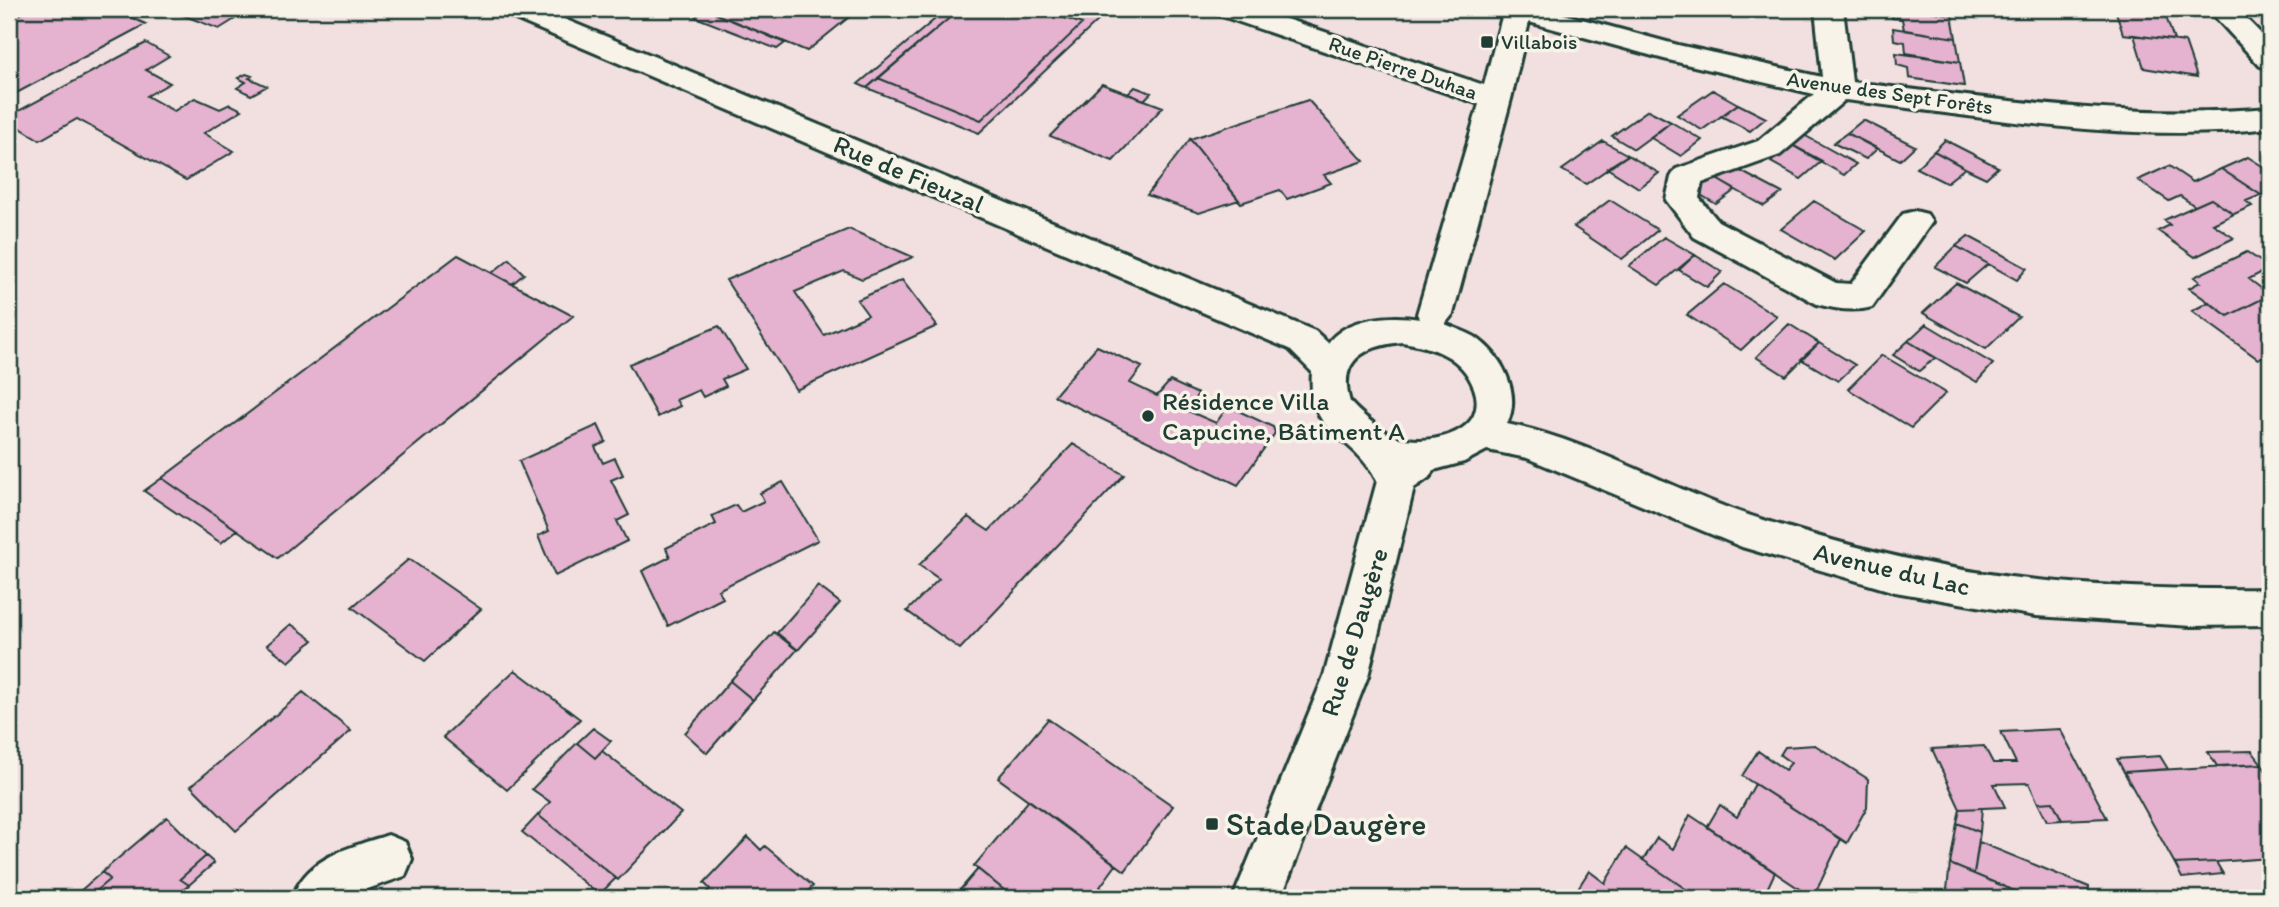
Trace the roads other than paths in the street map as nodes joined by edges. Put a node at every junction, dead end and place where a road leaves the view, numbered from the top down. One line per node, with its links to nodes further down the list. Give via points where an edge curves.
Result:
1 (516, 9): 13 (street, Rue de Fieuzal)
2 (1229, 9): 8 (street, Rue Pierre Duhaa)
3 (1518, 9): 7 (street, Avenue des Sept Forêts, via 1674,53); 8 (street)
4 (1829, 9): 7 (street)
5 (2222, 9): 6 (street)
6 (2270, 60)
7 (1838, 90): 9 (street, Avenue des Sept Forêts, via 2090,120 2222,123); 10 (street, via 1769,148 1688,177 1682,200 1706,229 1829,295 1860,298)
8 (1496, 99): 11 (street)
9 (2270, 118)
10 (1914, 222)
11 (1431, 327): 12 (street, via 1378,330); 15 (street, via 1472,353 1485,368 1493,384)
12 (1356, 338): 13 (street, Rue de Fieuzal); 14 (street, via 1340,350)
13 (1302, 340): 14 (street, Rue de Fieuzal)
14 (1330, 367): 16 (street, via 1329,396 1345,424)
15 (1489, 418): 16 (street, via 1467,444); 17 (street, Avenue du Lac, via 1532,444 1756,536 1895,574 2036,598 2191,608)
16 (1401, 460): 20 (street, Rue de Daugère, via 1346,676)
17 (2270, 607)
18 (388, 859): 19 (street, via 341,874)
19 (316, 898)
20 (1257, 898)

